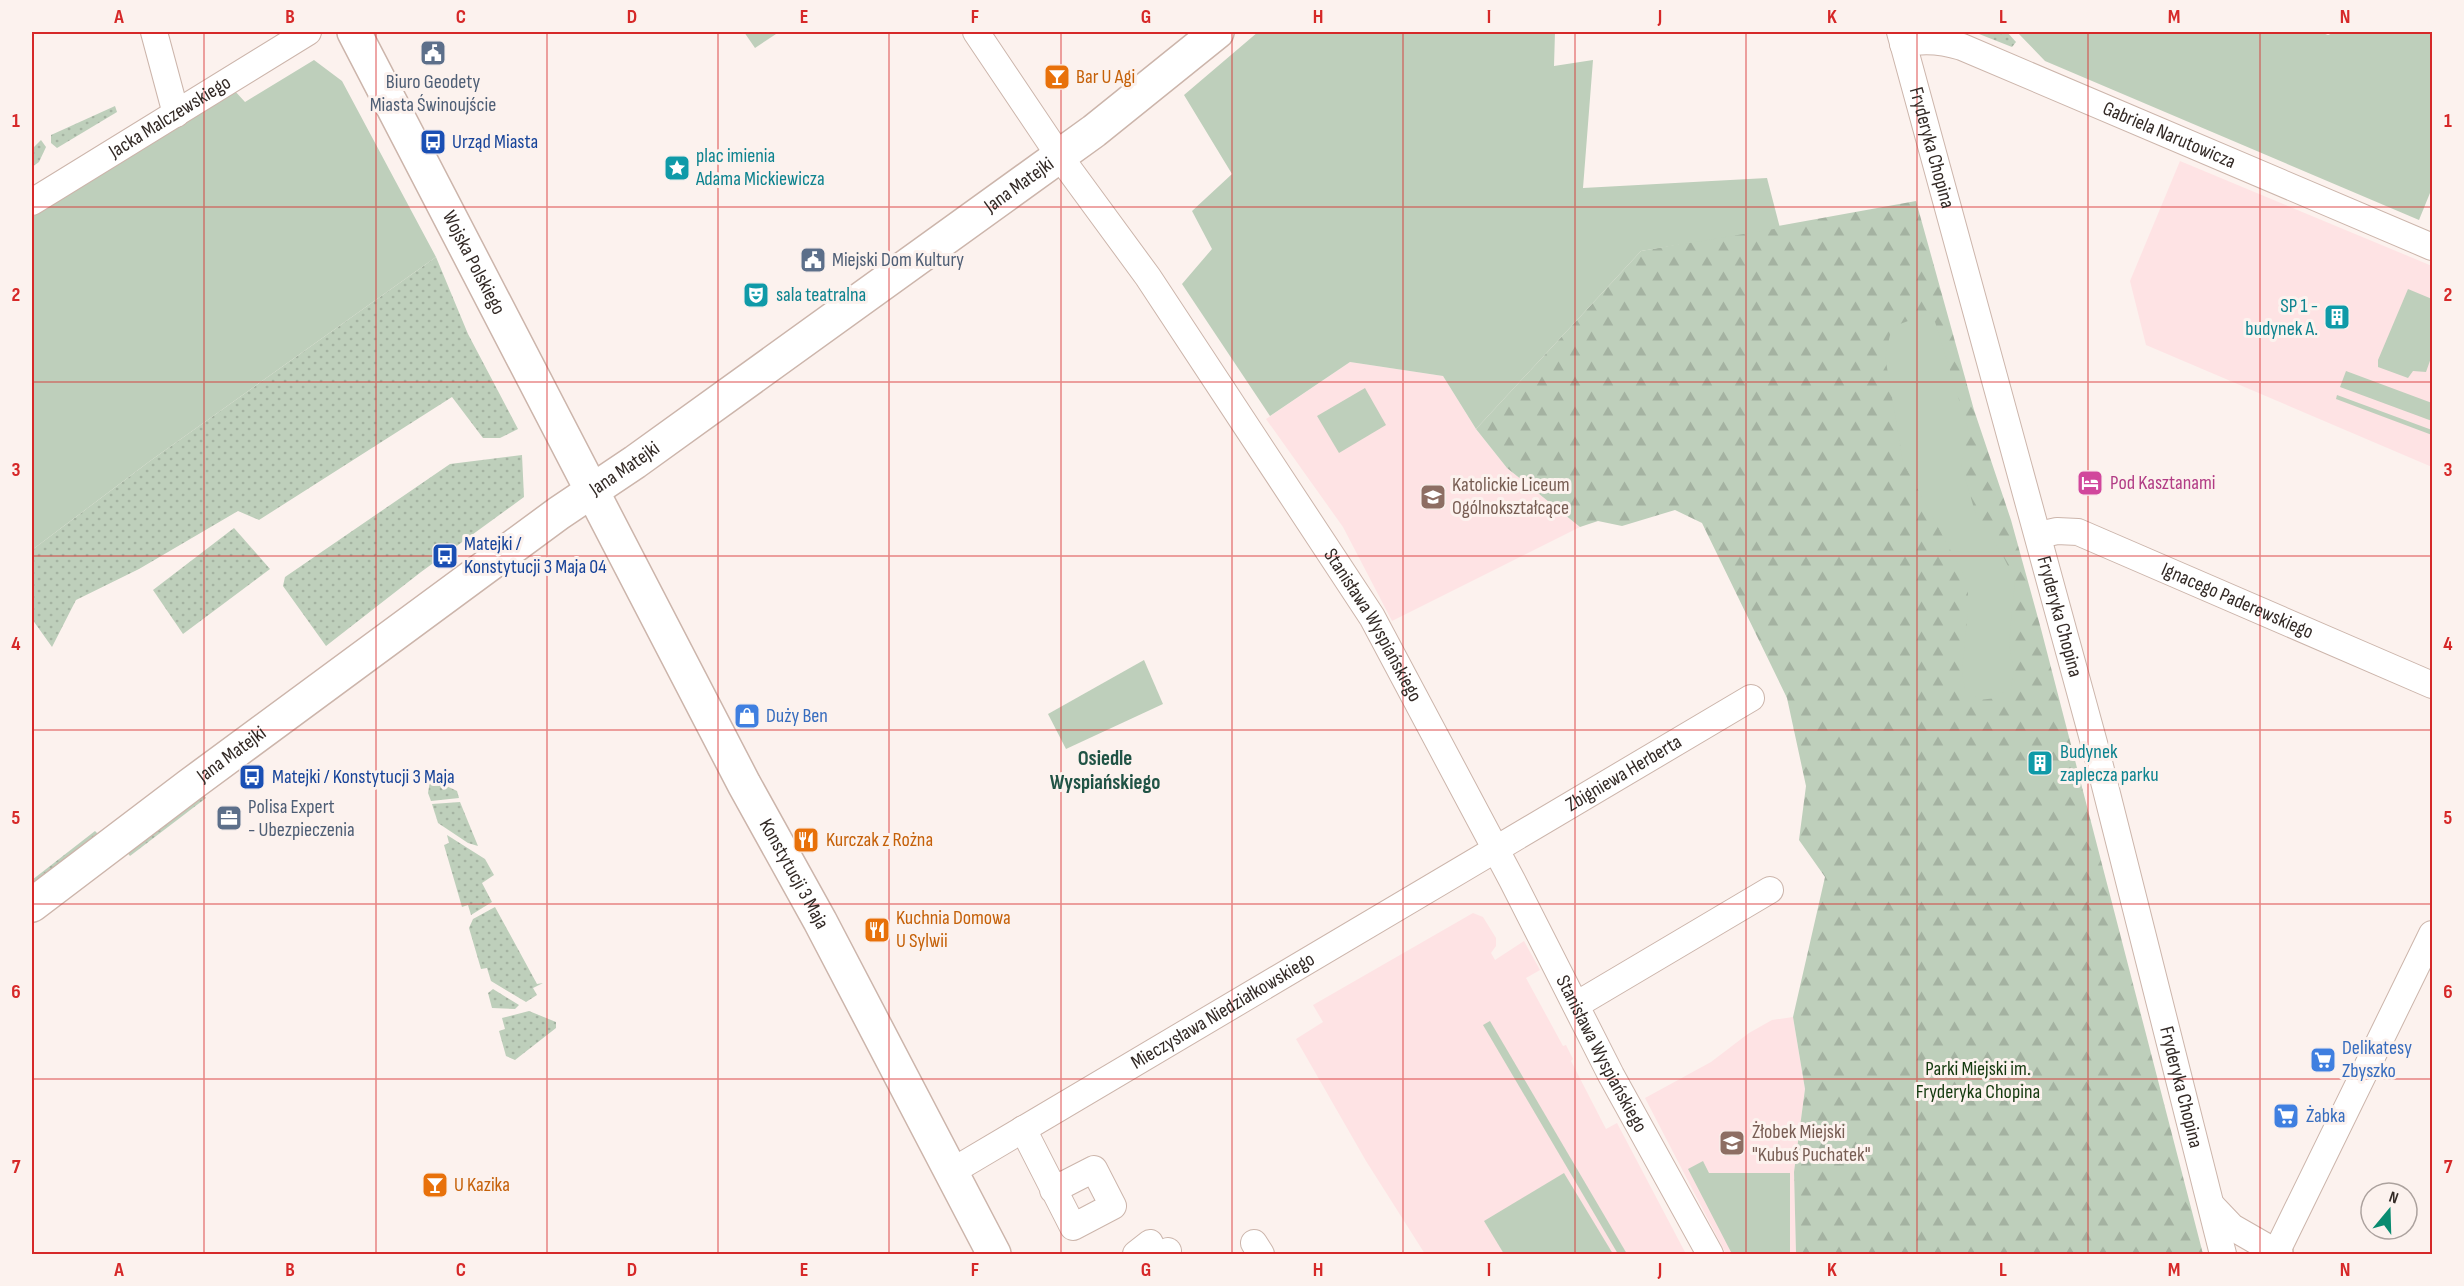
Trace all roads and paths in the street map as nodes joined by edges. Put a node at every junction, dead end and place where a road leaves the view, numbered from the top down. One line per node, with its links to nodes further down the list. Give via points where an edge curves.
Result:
1 (154, 32): 7 (street)
2 (308, 32): 7 (street, Jacka Malczewskiego)
3 (354, 32): 11 (street, Wojska Polskiego)
4 (976, 32): 8 (street, Stanisława Wyspiańskiego)
5 (1217, 32): 8 (street, Jana Matejki)
6 (1902, 38): 10 (street, Gabriela Narutowicza, via 1962,47); 12 (street, Fryderyka Chopina)
7 (176, 114): 9 (street, Jacka Malczewskiego)
8 (1060, 157): 11 (street, Jana Matejki); 15 (street, Stanisława Wyspiańskiego, via 1149,277 1372,617)
9 (32, 202)
10 (2433, 247)
11 (592, 493): 17 (street, Jana Matejki, via 559,513); 21 (street, Konstytucji 3 Maja)
12 (2039, 536): 13 (street, Ignacego Paderewskiego, via 2057,531 2078,532); 23 (street, Fryderyka Chopina)
13 (2433, 685)
14 (1750, 698): 15 (street, Zbigniewa Herberta)
15 (1496, 850): 19 (street, Stanisława Wyspiańskiego); 20 (street, Mieczysława Niedziałkowskiego)
16 (1770, 890): 19 (street)
17 (32, 905)
18 (2433, 934): 27 (street)
19 (1576, 1005): 26 (street, Stanisława Wyspiańskiego)
20 (1023, 1129): 21 (street, Mieczysława Niedziałkowskiego); 22 (street)
21 (951, 1172): 25 (street, Konstytucji 3 Maja)
22 (1053, 1190)
23 (2211, 1204): 24 (street, Fryderyka Chopina); 27 (street, Fryderyka Chopina, via 2232,1227)
24 (2224, 1252)
25 (994, 1254)
26 (1710, 1254)
27 (2277, 1254)

